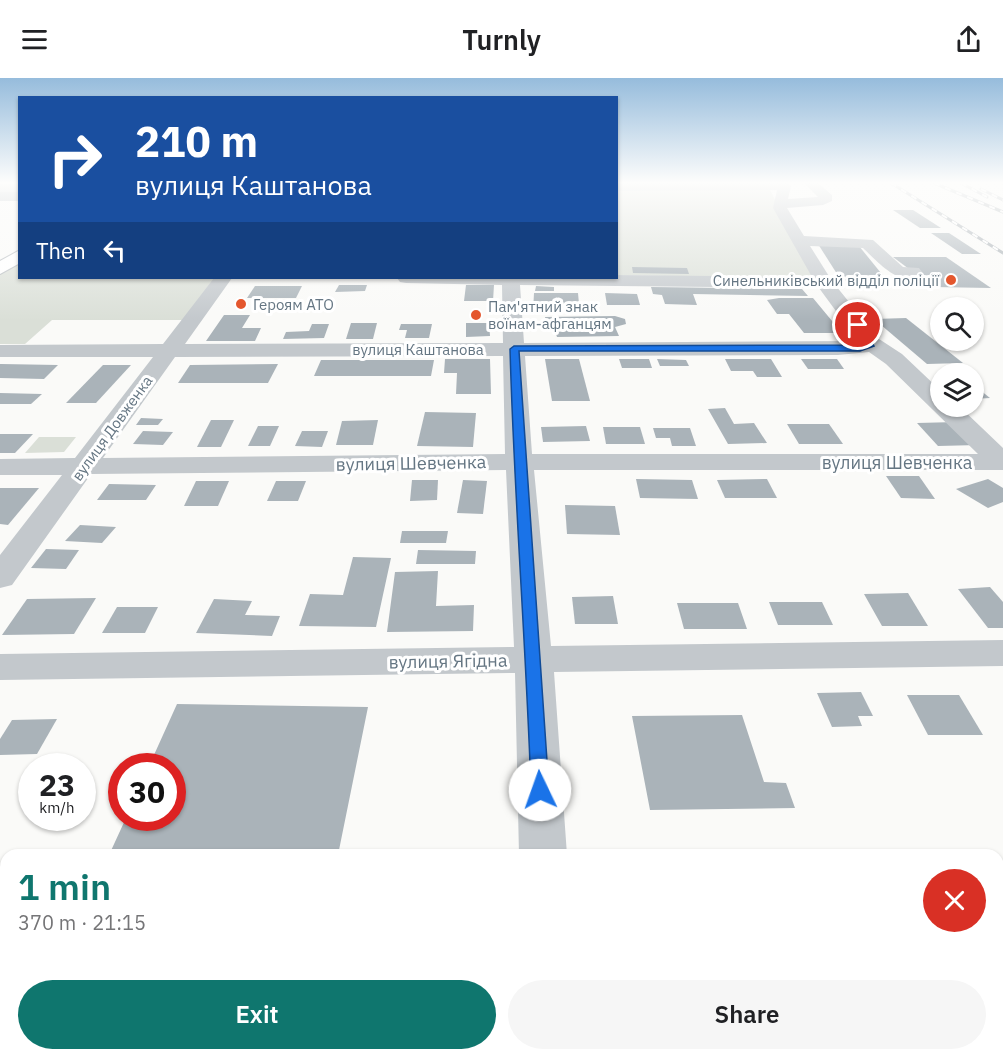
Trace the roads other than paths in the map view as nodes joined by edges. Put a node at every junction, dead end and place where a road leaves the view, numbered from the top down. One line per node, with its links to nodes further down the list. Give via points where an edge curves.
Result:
1 (793, 229): 2 (street)
2 (800, 241): 5 (street, via 867,243 899,273); 9 (street)
3 (18, 256): 4 (main road)
4 (0, 269)
5 (913, 272)
6 (222, 279): 12 (street, вулиця Довженка)
7 (511, 279): 11 (street)
8 (574, 279): 9 (street)
9 (824, 283): 10 (street)
10 (870, 341): 11 (street, вулиця Каштанова, via 860,348 838,349); 14 (street)
11 (514, 349): 12 (street, вулиця Каштанова); 16 (street)
12 (170, 350): 13 (street, вулиця Каштанова); 18 (street, вулиця Довженка)
13 (0, 351)
14 (930, 393)
15 (955, 417): 17 (street)
16 (519, 462): 17 (street, вулиця Шевченка); 18 (street, вулиця Шевченка); 22 (street)
17 (1002, 462)
18 (85, 466): 19 (street, вулиця Шевченка); 20 (street, вулиця Довженка)
19 (0, 467)
20 (0, 578)
21 (1003, 653): 22 (street, вулиця Ягідна)
22 (534, 660): 23 (street, вулиця Ягідна); 24 (street)
23 (0, 667)
24 (543, 849)

